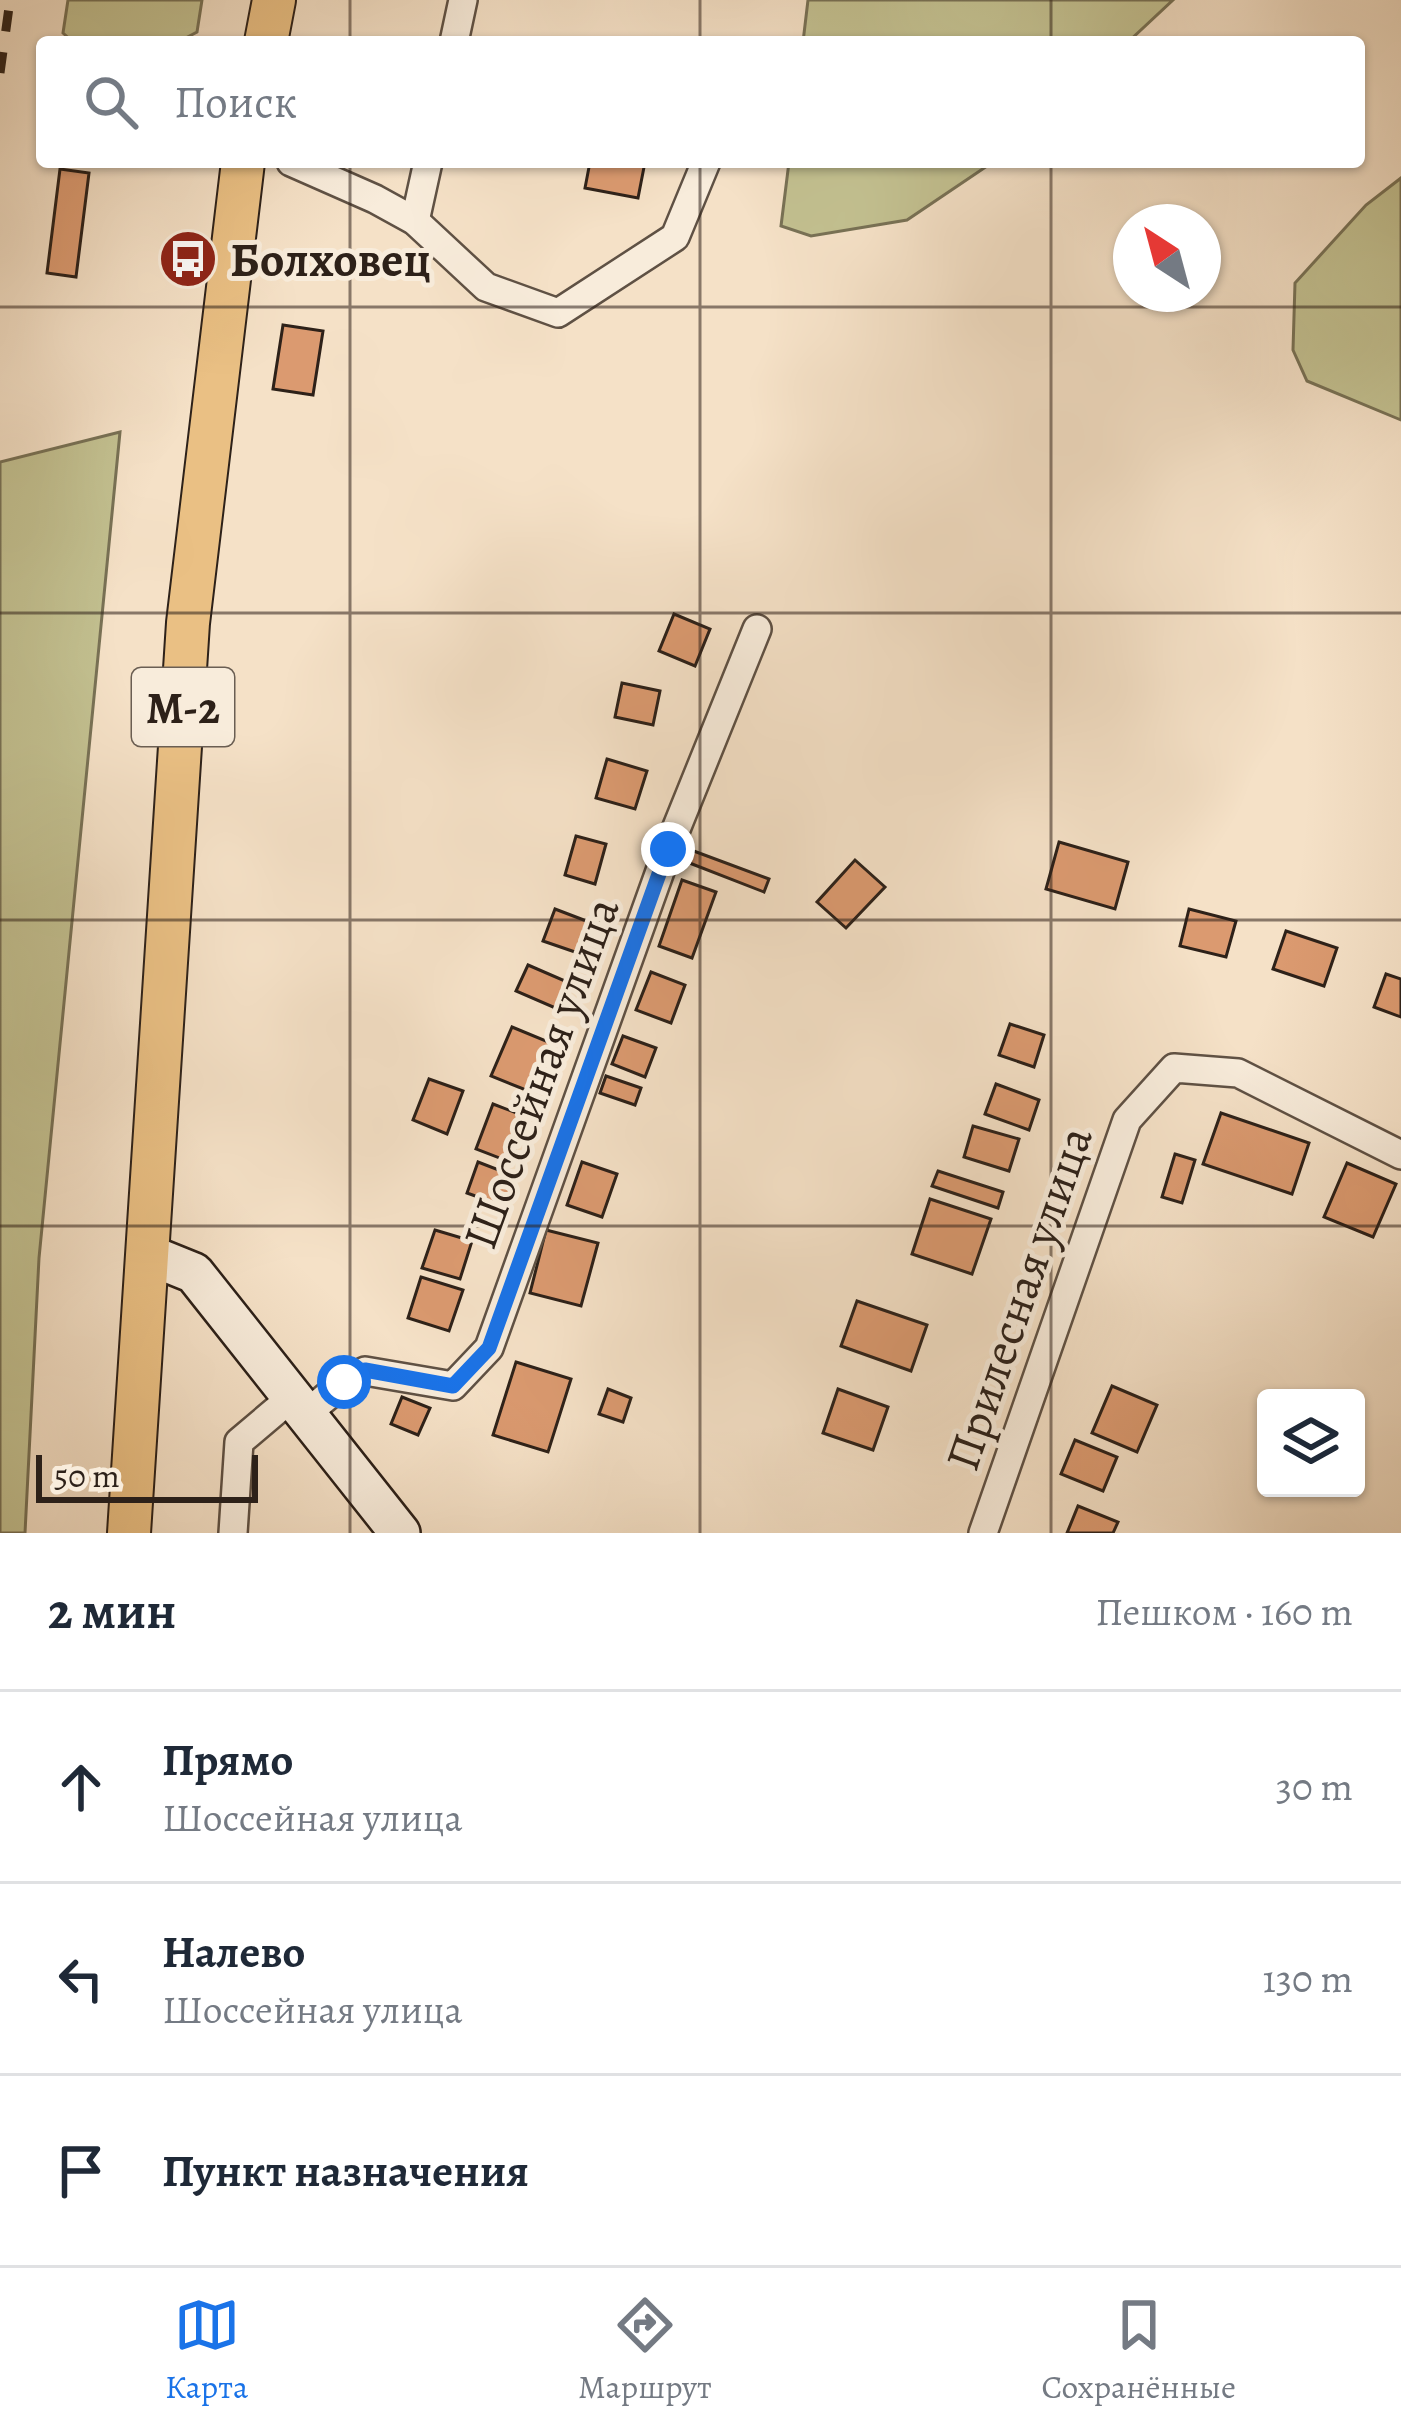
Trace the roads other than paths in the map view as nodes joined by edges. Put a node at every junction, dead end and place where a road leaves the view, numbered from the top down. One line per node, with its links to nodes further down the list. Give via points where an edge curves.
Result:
1 (274, 0): 3 (main road)
2 (463, 0): 4 (street)
3 (267, 36)
4 (455, 36)
5 (241, 168): 12 (main road, М-2, via 188,623)
6 (305, 168): 9 (street)
7 (427, 168): 9 (street)
8 (704, 168): 9 (street, via 675,237 558,313 486,287)
9 (416, 221)
10 (757, 628): 13 (street, Шоссейная улица, via 668,849 489,1348 453,1386 365,1370)
11 (1401, 1155): 17 (street, Прилесная улица, via 1238,1073 1174,1068 1127,1120)
12 (147, 1255): 13 (street, via 194,1273); 14 (main road, М-2)
13 (298, 1406): 15 (street, via 239,1442); 16 (street)
14 (129, 1533)
15 (232, 1533)
16 (400, 1533)
17 (983, 1533)

